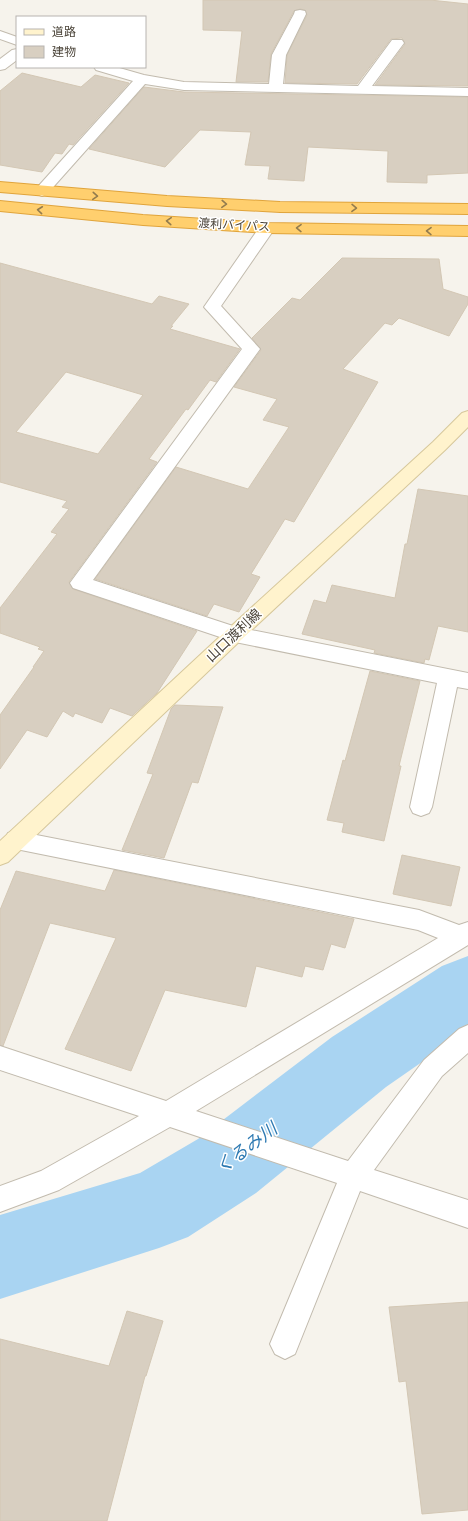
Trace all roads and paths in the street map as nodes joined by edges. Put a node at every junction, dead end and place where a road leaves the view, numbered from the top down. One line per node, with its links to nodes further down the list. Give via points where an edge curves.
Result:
1 (300, 14): 9 (street, via 279,55)
2 (0, 35): 3 (street)
3 (16, 41)
4 (397, 42): 10 (street)
5 (16, 54): 6 (street)
6 (0, 66)
7 (104, 68): 8 (street)
8 (142, 79): 9 (street, via 184,86); 13 (street)
9 (276, 88): 10 (street)
10 (362, 90): 11 (street)
11 (468, 92)
12 (0, 187): 13 (highway, 渡利バイパス)
13 (42, 191): 15 (highway, 渡利バイパス, one-way to 15, via 280,207)
14 (0, 206): 16 (highway, 渡利バイパス, one-way to 14, via 143,220)
15 (468, 209)
16 (267, 228): 17 (highway, 渡利バイパス, one-way to 16); 19 (street, via 212,307 251,348 80,582)
17 (468, 231)
18 (468, 417): 19 (main road, 山口渡利線)
19 (235, 634): 20 (street); 22 (main road, 山口渡利線)
20 (458, 679): 21 (street)
21 (421, 806)
22 (8, 848): 23 (street, via 419,920)
23 (465, 934): 26 (street)
24 (468, 1037): 27 (street, via 433,1068)
25 (0, 1058): 26 (street)
26 (168, 1114): 27 (street); 28 (street, via 49,1181)
27 (352, 1176): 29 (street); 30 (street)
28 (0, 1199)
29 (468, 1214)
30 (285, 1344)

